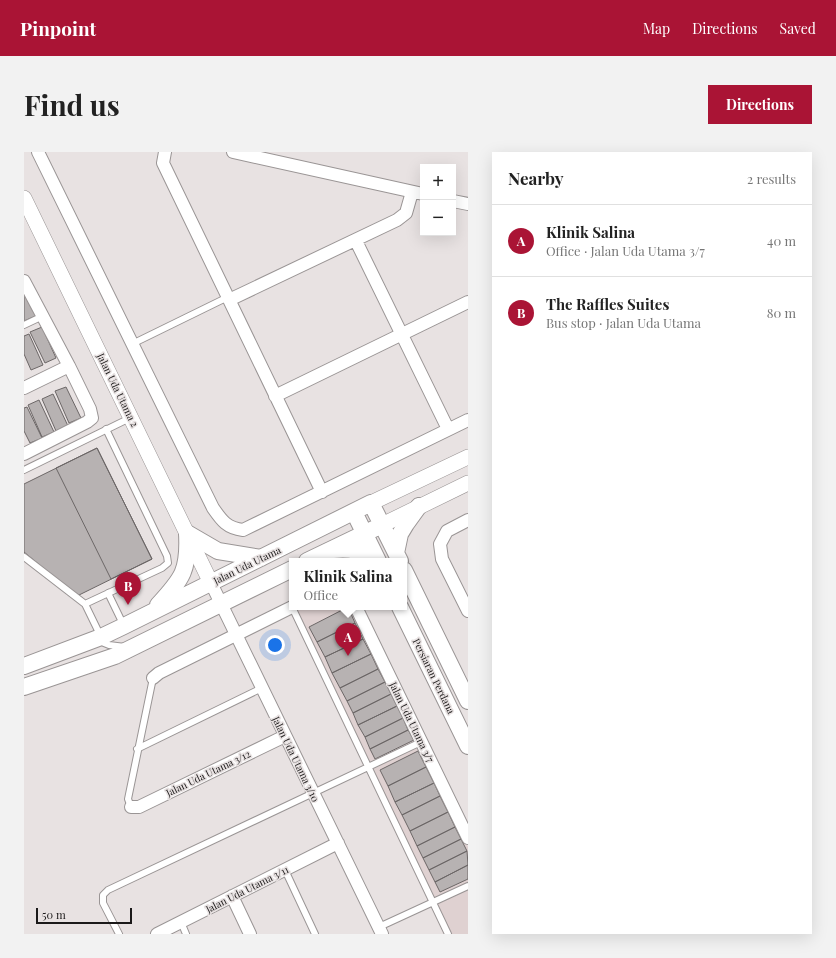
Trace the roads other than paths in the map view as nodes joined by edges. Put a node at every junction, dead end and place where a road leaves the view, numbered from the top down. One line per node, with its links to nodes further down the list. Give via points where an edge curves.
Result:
1 (38, 152): 15 (street)
2 (165, 152): 10 (street, via 163,163)
3 (233, 152): 4 (street)
4 (418, 193): 8 (street, via 406,213 397,220)
5 (24, 198): 19 (street, Jalan Uda Utama 2)
6 (456, 202): 7 (street)
7 (468, 204)
8 (356, 240): 10 (street); 14 (street)
9 (24, 281): 12 (street)
10 (228, 299): 15 (lane); 18 (street)
11 (468, 302): 14 (street)
12 (43, 316): 13 (lane); 16 (street)
13 (24, 325)
14 (402, 335): 18 (street); 22 (street)
15 (132, 344): 27 (street, via 221,520 233,528 243,530)
16 (69, 366): 17 (street); 23 (street, via 92,418)
17 (24, 388)
18 (276, 396): 27 (street)
19 (131, 417): 21 (lane); 33 (street, Jalan Uda Utama 2)
20 (468, 420): 22 (street)
21 (106, 429): 25 (lane); 45 (lane, via 167,556 168,563)
22 (448, 429): 27 (street)
23 (24, 454)
24 (468, 457): 28 (street, Jalan Uda Utama)
25 (24, 470)
26 (468, 483): 29 (street)
27 (322, 492)
28 (371, 503): 30 (main road, Jalan Uda Utama); 32 (main road)
29 (420, 506): 32 (street); 37 (main road, via 400,534)
30 (354, 512): 34 (main road); 38 (main road, Jalan Uda Utama)
31 (468, 520): 52 (street, via 447,531 440,544 442,559)
32 (382, 525): 34 (main road); 37 (main road)
33 (187, 533): 38 (main road, via 218,551); 44 (street, Jalan Uda Utama 2); 53 (main road, via 187,558 183,575)
34 (364, 533): 35 (main road); 41 (main road)
35 (329, 550): 39 (main road); 40 (main road, via 348,549 363,552)
36 (24, 557): 47 (lane)
37 (398, 557)
38 (261, 558): 44 (main road, Jalan Uda Utama)
39 (313, 558)
40 (374, 558)
41 (376, 558)
42 (289, 569): 46 (main road)
43 (407, 576): 58 (main road, Persiaran Perdana)
44 (211, 583): 46 (street, Jalan Uda Utama 3/10); 53 (main road, Jalan Uda Utama)
45 (108, 593): 47 (lane); 54 (lane)
46 (221, 603): 55 (street, Jalan Uda Utama 3/10); 57 (main road)
47 (85, 604): 56 (lane)
48 (289, 608): 55 (street)
49 (293, 610): 69 (lane)
50 (357, 610): 66 (street, Jalan Uda Utama 3/7)
51 (401, 610): 67 (main road, Persiaran Perdana)
52 (468, 611)
53 (152, 612): 54 (main road, Jalan Uda Utama)
54 (124, 626): 56 (main road, Jalan Uda Utama)
55 (236, 635): 60 (street); 63 (street, Jalan Uda Utama 3/10)
56 (101, 637): 57 (lane, via 106,645); 59 (main road, Jalan Uda Utama)
57 (133, 647): 62 (main road, via 115,656)
58 (445, 655): 61 (street); 64 (main road, Persiaran Perdana)
59 (24, 666)
60 (153, 678): 68 (lane)
61 (468, 683)
62 (24, 687)
63 (262, 688): 65 (street, Jalan Uda Utama 3/10); 68 (lane)
64 (468, 702)
65 (285, 736): 70 (street, Jalan Uda Utama 3/10); 71 (street, Jalan Uda Utama 3/12, via 139,807)
66 (422, 742): 69 (lane); 72 (street, Jalan Uda Utama 3/7)
67 (468, 746)
68 (137, 749): 71 (lane, via 128,798)
69 (369, 766): 70 (lane); 77 (lane)
70 (313, 793): 73 (street, Jalan Uda Utama 3/10); 80 (lane, via 108,890 103,895 103,903)
71 (131, 807)
72 (468, 838)
73 (338, 843): 74 (street, Jalan Uda Utama 3/11); 79 (street, Jalan Uda Utama 3/10)
74 (285, 870): 76 (street, Jalan Uda Utama 3/11); 84 (lane)
75 (468, 886): 77 (lane)
76 (232, 896): 78 (street, Jalan Uda Utama 3/11); 83 (street)
77 (433, 903): 79 (lane); 85 (lane)
78 (181, 922): 81 (street, Jalan Uda Utama 3/11); 82 (lane)
79 (380, 931)
80 (119, 934)
81 (157, 934)
82 (186, 934)
83 (250, 934)
84 (315, 934)
85 (448, 934)

